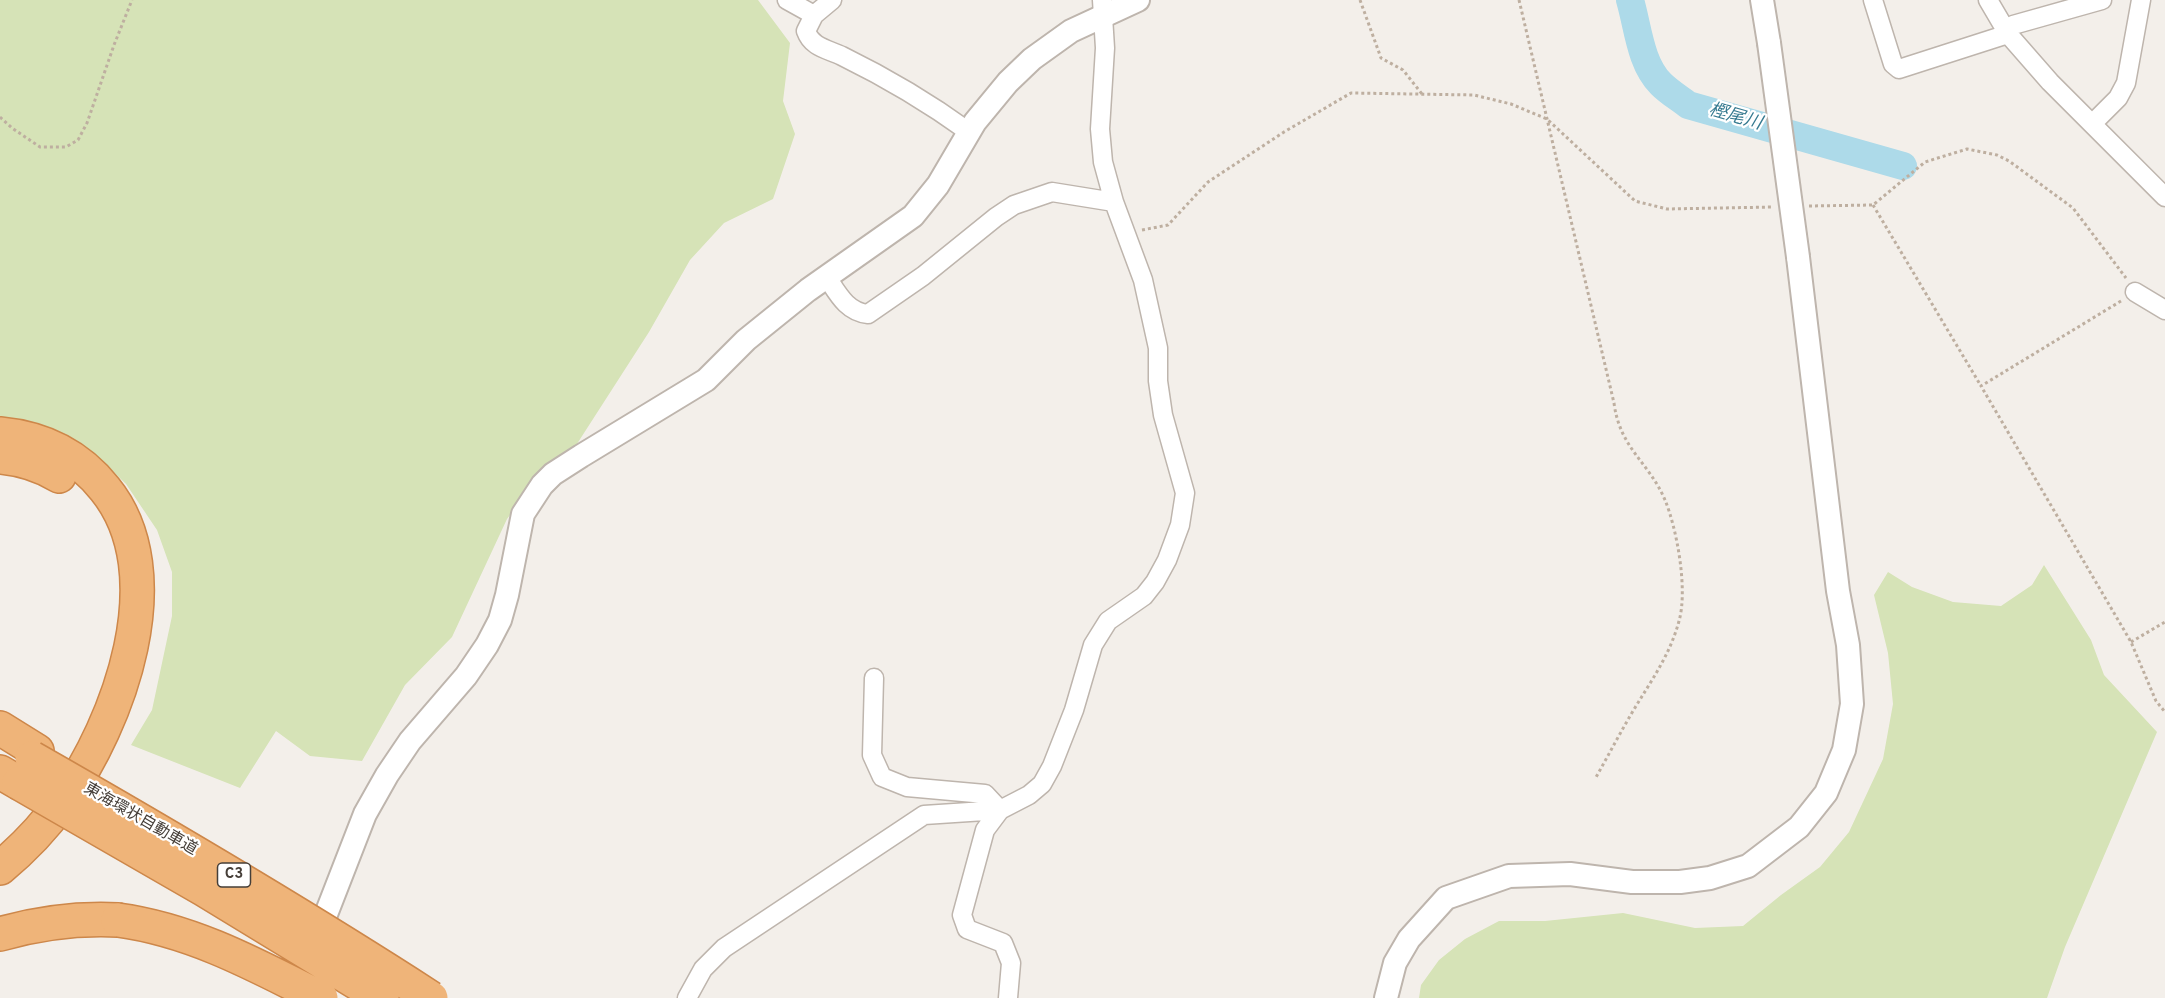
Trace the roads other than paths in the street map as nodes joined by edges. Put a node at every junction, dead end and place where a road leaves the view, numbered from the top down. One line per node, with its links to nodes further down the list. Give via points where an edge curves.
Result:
1 (787, 0): 10 (street)
2 (832, 0): 10 (street)
3 (1138, 0): 9 (street)
4 (1762, 0): 35 (street, bridge, via 1848,645 1852,704 1844,750 1826,793 1799,827 1748,866 1680,882 1632,882 1570,874 1509,876 1446,898 1409,939 1395,963)
5 (1873, 0): 11 (street, via 1893,64 1899,69)
6 (1988, 0): 11 (street)
7 (2102, 0): 11 (street, via 2013,25)
8 (2141, 0): 12 (street, via 2126,83 2118,98)
9 (1102, 8): 13 (street, via 1032,59 1008,82); 15 (street, via 1105,48 1100,129 1103,162)
10 (814, 15): 13 (street, via 806,31 819,47 926,101)
11 (2008, 34): 12 (street)
12 (2092, 124): 14 (street)
13 (969, 132): 16 (street, via 939,185 913,216)
14 (2165, 197)
15 (1114, 202): 16 (street, via 1052,192 1014,205 868,314 845,304); 25 (street, via 1143,280 1158,348 1163,416 1185,493 1180,525 1155,582 1144,596 1108,621 1094,645 1074,710 1042,784)
16 (826, 276): 29 (street, via 746,340 706,380 581,456 542,485 523,514 500,620 466,676 410,741 365,814)
17 (2135, 292): 18 (street)
18 (2165, 310)
19 (0, 434): 27 (highway, via 58,449 96,477 112,498 132,539 138,583 138,608 126,662 93,751 62,802)
20 (0, 457): 26 (highway, via 40,466 73,486 88,501 109,538 118,581 108,655 77,738 33,809)
21 (874, 678): 25 (street, via 872,755 882,777 907,787 985,794)
22 (0, 728): 24 (highway)
23 (0, 741): 24 (highway, 東海環状自動車道 / C3)
24 (22, 766): 31 (highway, 東海環状自動車道 / C3, bridge, via 213,895); 32 (highway, 東海環状自動車道 / C3, bridge, via 131,814)
25 (1000, 810): 33 (street, via 924,815 724,948 703,969); 34 (street, via 985,830 962,915 967,928 1003,943 1011,963)
26 (0, 843)
27 (0, 868)
28 (0, 934): 30 (highway, bridge, via 92,918 165,929 245,960)
29 (297, 998)
30 (321, 998)
31 (382, 998)
32 (431, 998)
33 (687, 998)
34 (1008, 998)
35 (1386, 998)

